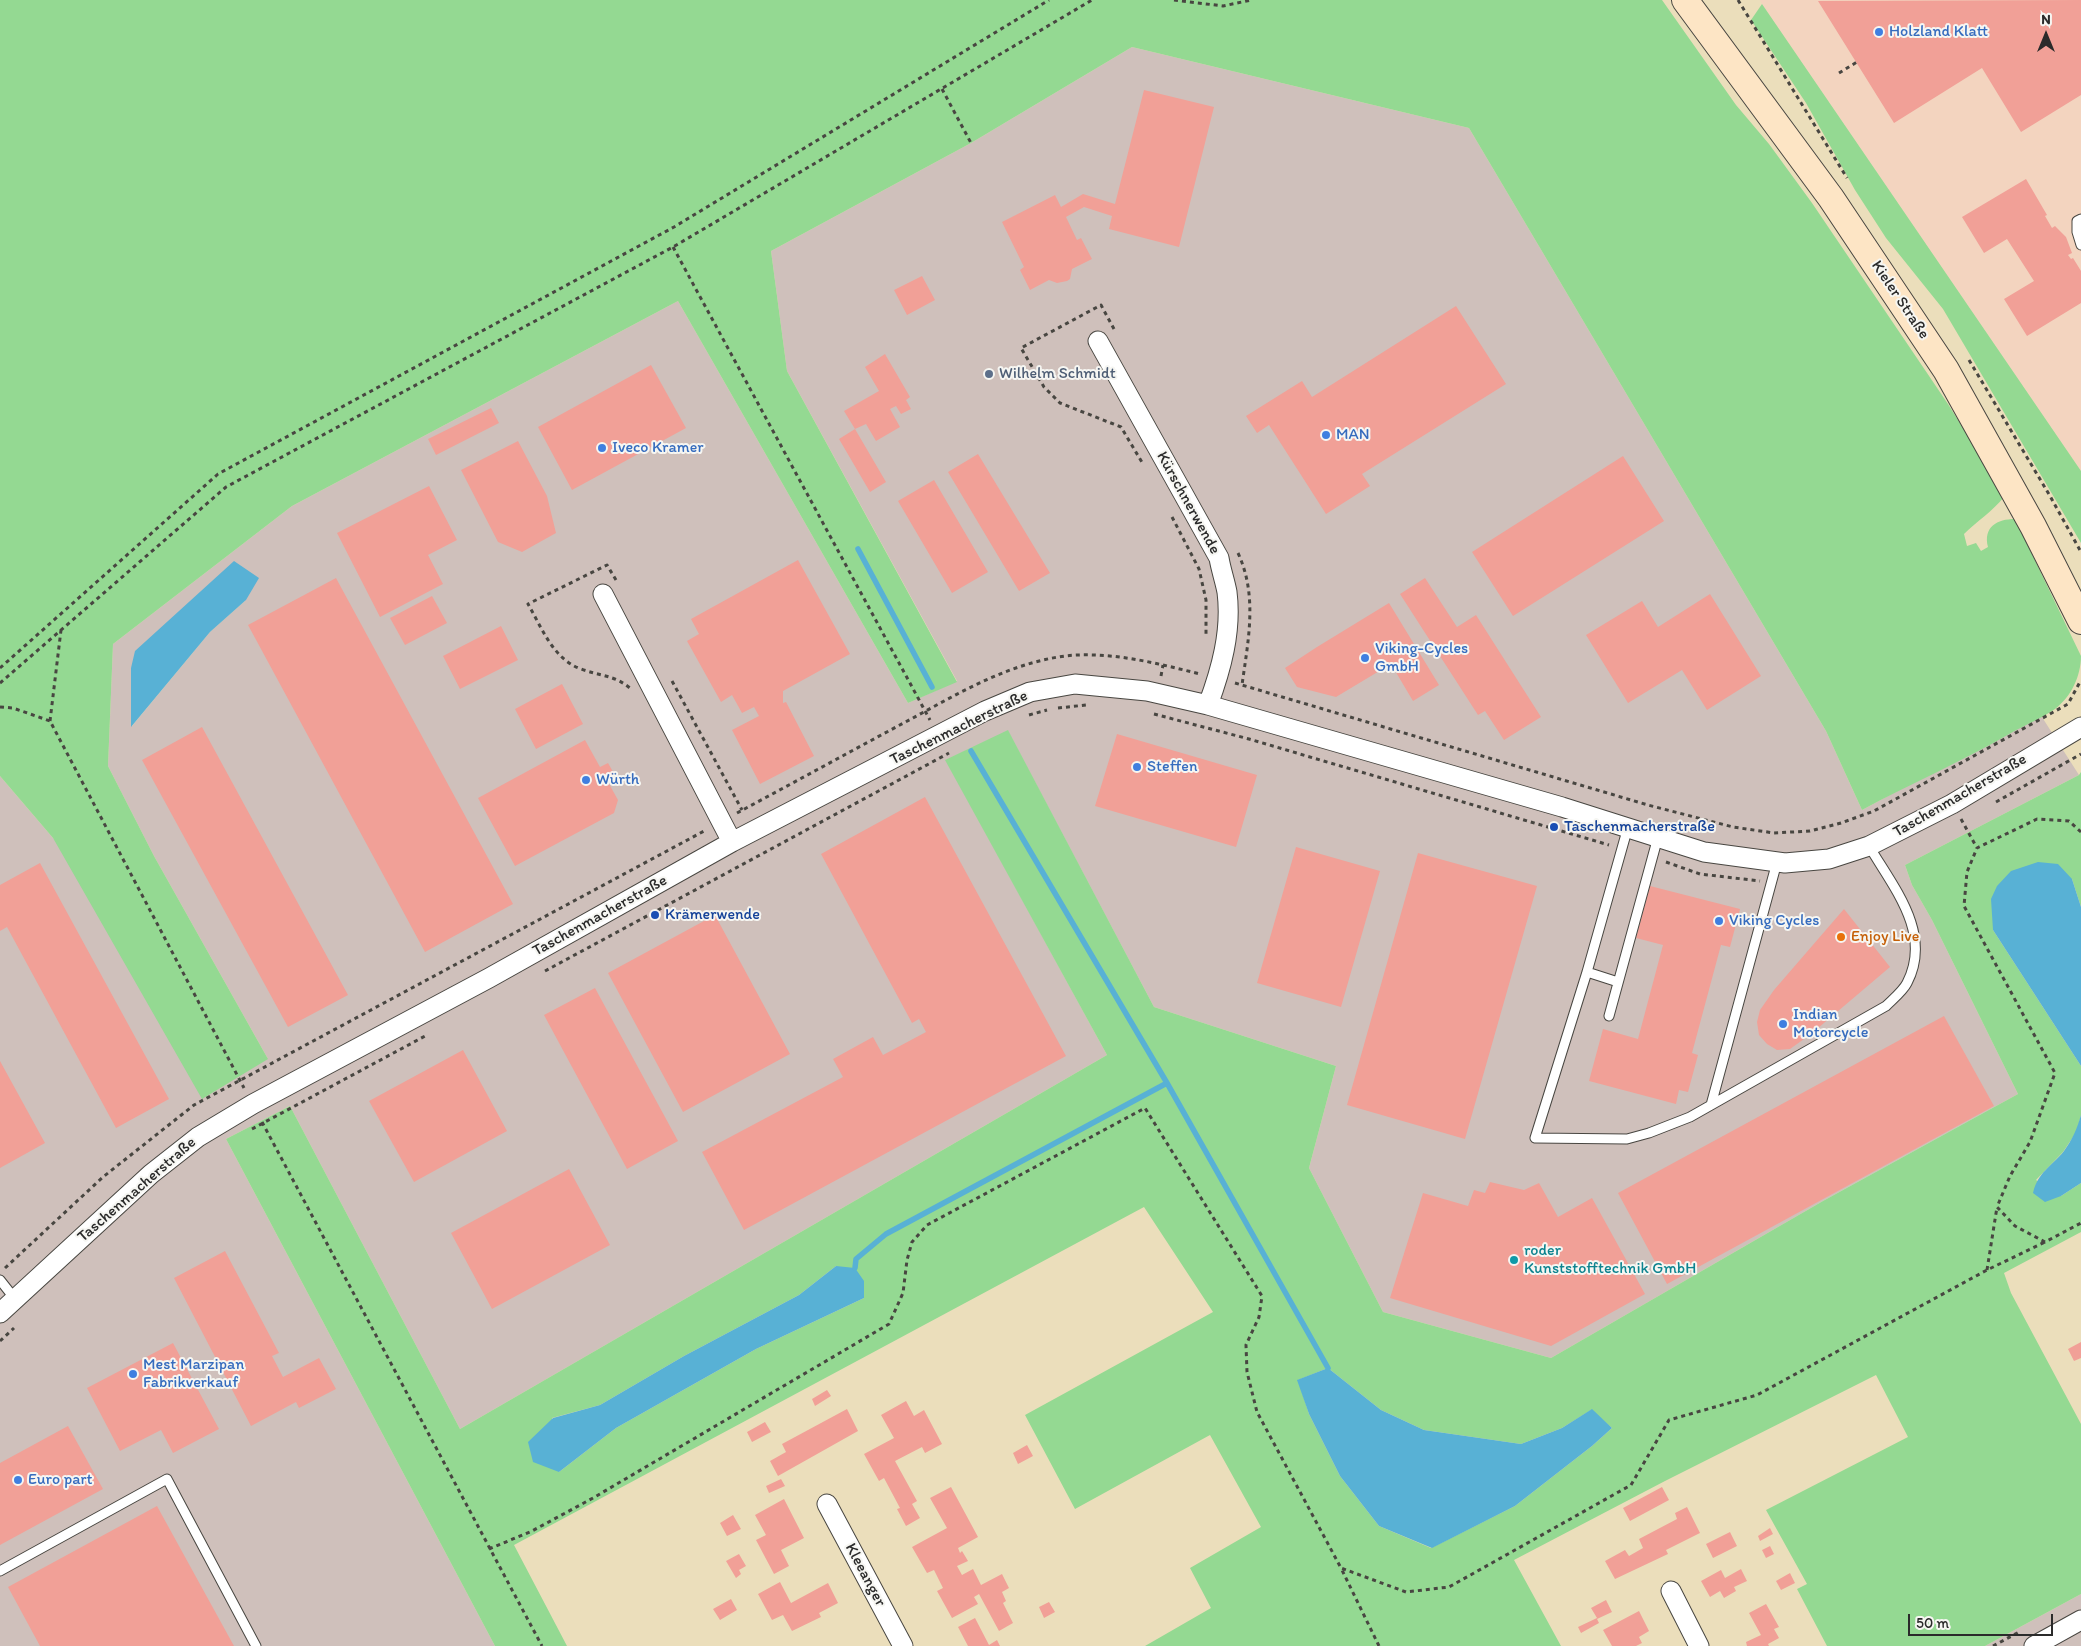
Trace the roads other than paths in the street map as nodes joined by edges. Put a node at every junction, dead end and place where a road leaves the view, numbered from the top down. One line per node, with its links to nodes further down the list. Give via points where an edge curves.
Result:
1 (1685, 0): 6 (main road, Kieler Straße, via 1831,198 1946,370 2033,526)
2 (2081, 219): 3 (lane, via 2078,221)
3 (2081, 245)
4 (1098, 341): 7 (street, Kürschnerwende, via 1219,558 1227,592 1228,628 1218,679)
5 (603, 594): 11 (street)
6 (2081, 621)
7 (1208, 705): 9 (street, Taschenmacherstraße); 11 (street, Taschenmacherstraße, via 1147,691 1075,684 1030,692)
8 (2081, 727): 12 (street, Taschenmacherstraße, via 1952,804)
9 (1628, 827): 10 (street, Taschenmacherstraße); 14 (lane)
10 (1658, 837): 13 (street, Taschenmacherstraße, via 1704,852); 15 (lane)
11 (732, 842): 19 (street, Taschenmacherstraße, via 198,1137 151,1174)
12 (1870, 846): 13 (street, Taschenmacherstraße, via 1829,860); 17 (lane, via 1898,892 1914,929 1915,958 1907,984 1886,1006)
13 (1777, 862): 17 (lane)
14 (1587, 972): 15 (lane); 17 (lane, via 1534,1138 1627,1139 1649,1134)
15 (1618, 982): 16 (lane)
16 (1609, 1016)
17 (1711, 1105)
18 (0, 1280): 19 (lane)
19 (15, 1299): 20 (street, Taschenmacherstraße)
20 (0, 1313)
21 (827, 1504): 26 (street, Kleeanger)
22 (0, 1572): 25 (lane, via 167,1479)
23 (1671, 1591): 27 (street)
24 (2081, 1620): 28 (street)
25 (256, 1646)
26 (903, 1646)
27 (1699, 1646)
28 (2034, 1646)

